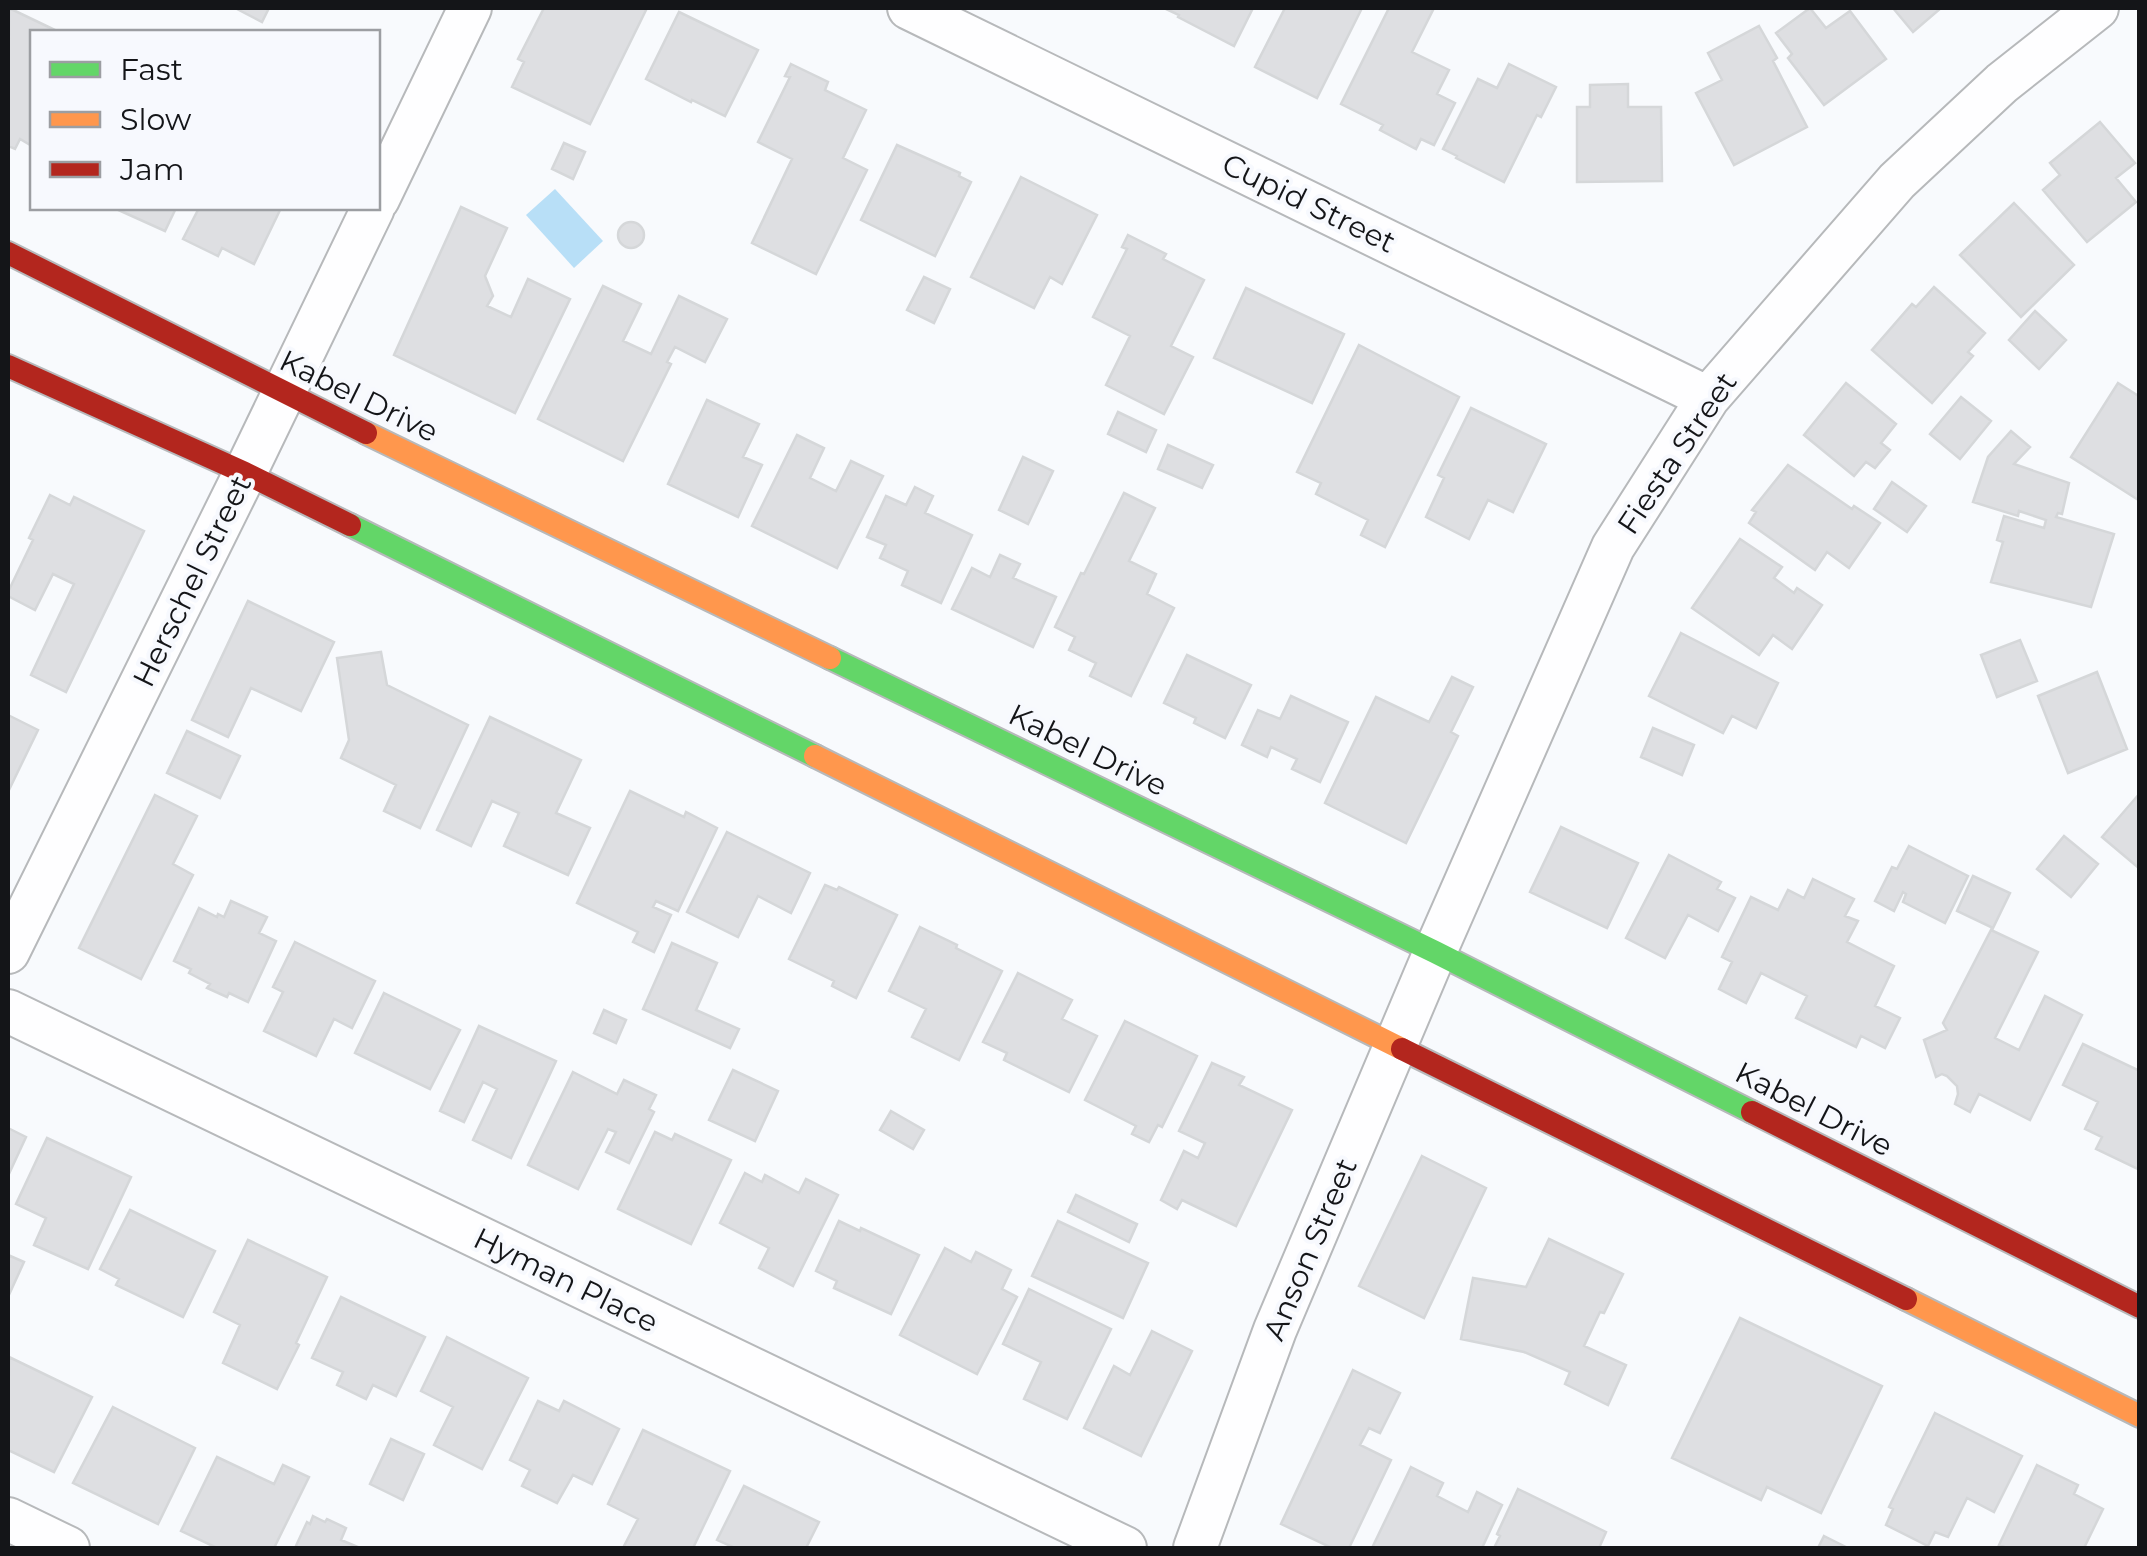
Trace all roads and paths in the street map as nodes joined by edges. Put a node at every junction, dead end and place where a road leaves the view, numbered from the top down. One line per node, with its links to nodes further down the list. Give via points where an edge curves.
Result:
1 (470, 8): 4 (street)
2 (909, 8): 9 (street, Cupid Street)
3 (2097, 8): 9 (street, Fiesta Street, via 2002,83 1897,182)
4 (380, 195)
5 (373, 210): 8 (street, Herschel Street)
6 (8, 253): 8 (street, Kabel Drive)
7 (8, 366): 10 (street)
8 (284, 393): 10 (street, Herschel Street); 12 (street, Kabel Drive)
9 (1708, 398): 12 (street, Fiesta Street, via 1612,547)
10 (246, 473): 11 (street, Herschel Street); 14 (street)
11 (8, 952)
12 (1436, 952): 14 (street, Anson Street); 15 (street, Kabel Drive)
13 (8, 1010): 19 (street, Hyman Place)
14 (1396, 1046): 16 (street); 20 (street, Anson Street, via 1275,1330)
15 (2140, 1307)
16 (2140, 1416)
17 (8, 1519): 18 (street)
18 (68, 1548)
19 (1125, 1548)
20 (1194, 1548)

